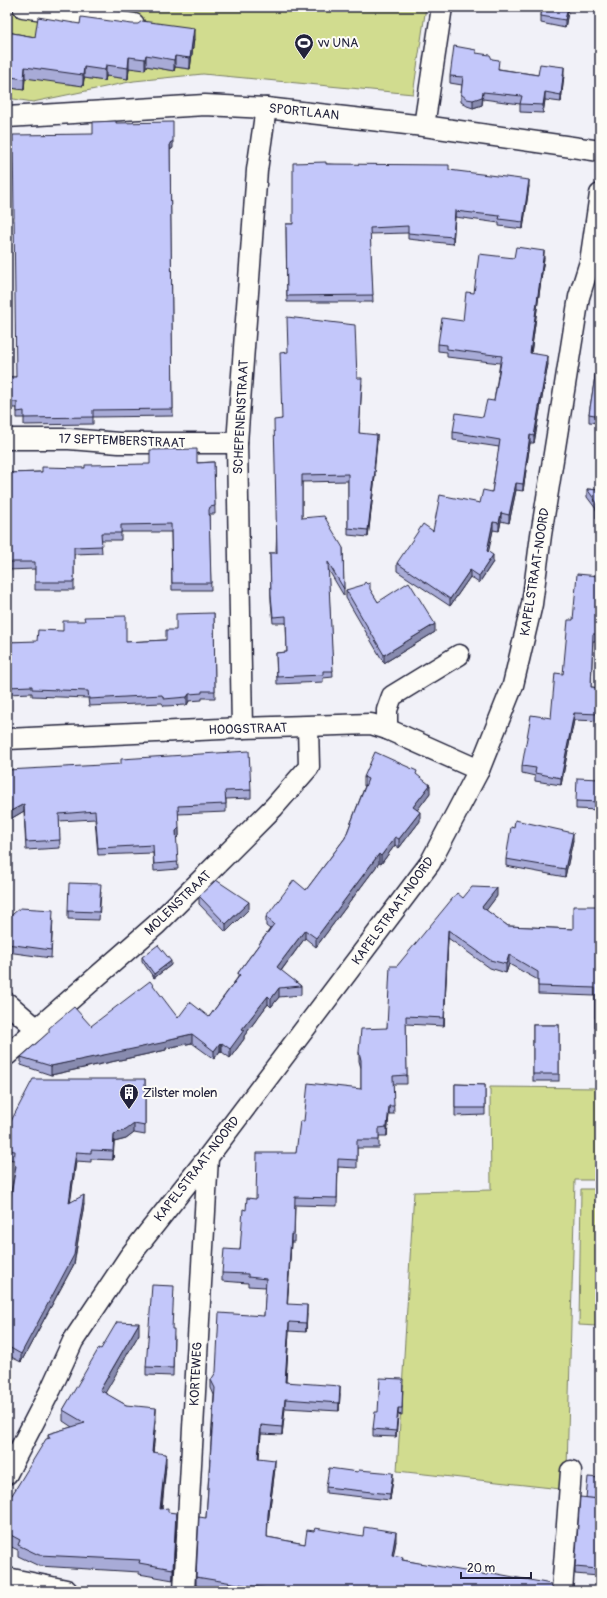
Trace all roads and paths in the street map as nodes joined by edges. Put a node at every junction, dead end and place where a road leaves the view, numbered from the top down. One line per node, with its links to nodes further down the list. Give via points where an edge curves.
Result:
1 (23, 7): 3 (street)
2 (442, 7): 6 (street)
3 (134, 24)
4 (266, 108): 5 (street, SPORTLAAN, via 205,105); 6 (street, SPORTLAAN); 10 (street, SCHEPENENSTRAAT, via 257,170)
5 (7, 117)
6 (424, 126): 7 (street, SPORTLAAN)
7 (600, 151)
8 (600, 194): 16 (street, KAPELSTRAAT-NOORD, via 590,262 579,297 532,604 513,685)
9 (7, 439): 10 (street, 17 SEPTEMBERSTRAAT, via 69,439 119,443)
10 (237, 443): 13 (street, SCHEPENENSTRAAT)
11 (458, 655): 14 (street, via 392,696 387,710)
12 (308, 727): 13 (street, HOOGSTRAAT); 14 (street, HOOGSTRAAT, via 371,724); 18 (street, MOLENSTRAAT, via 309,767 274,807 156,925)
13 (242, 728): 15 (street, HOOGSTRAAT)
14 (387, 729): 16 (street, HOOGSTRAAT)
15 (7, 739)
16 (479, 770): 20 (street, KAPELSTRAAT-NOORD, via 430,863)
17 (7, 1003): 18 (street)
18 (36, 1028): 19 (street, MOLENSTRAAT)
19 (7, 1055)
20 (208, 1157): 22 (street, KAPELSTRAAT-NOORD, via 129,1257 73,1342); 25 (street, KORTEWEG)
21 (571, 1471): 26 (street)
22 (7, 1474)
23 (7, 1579): 24 (street)
24 (66, 1591)
25 (184, 1591)
26 (562, 1591)

